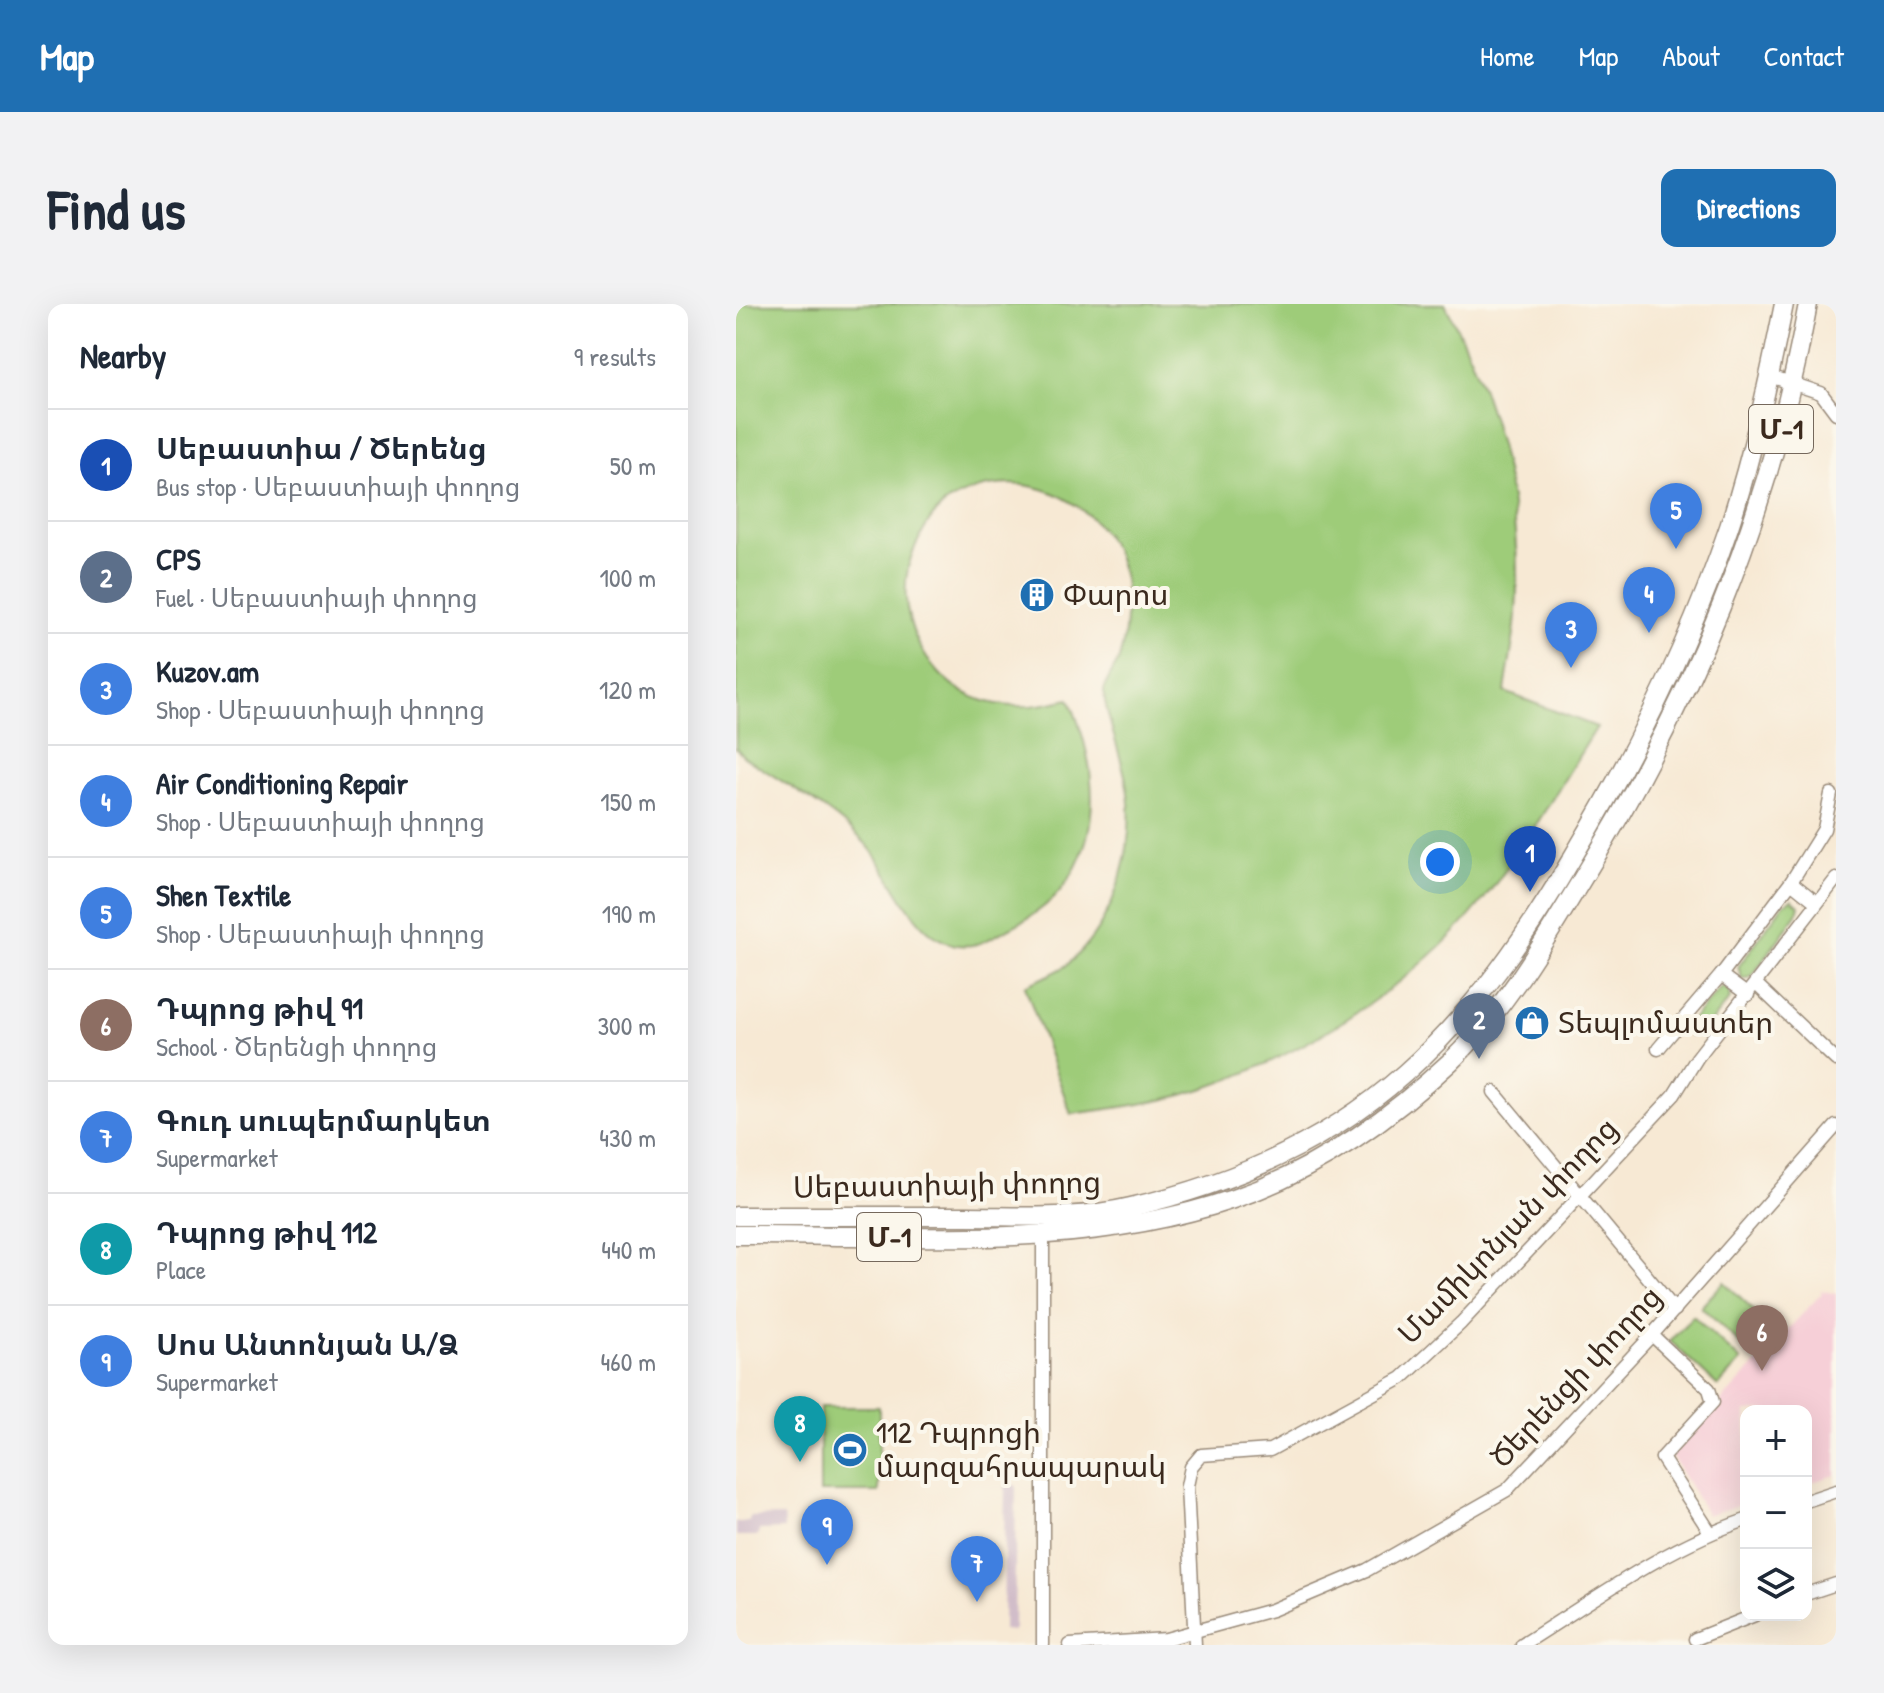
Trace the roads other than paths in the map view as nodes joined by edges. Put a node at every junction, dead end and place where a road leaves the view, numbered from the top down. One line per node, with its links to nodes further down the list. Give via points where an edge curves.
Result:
1 (1784, 304): 3 (main road, Սեբաստիայի փողոց / Մ-1)
2 (1808, 304): 4 (main road, Սեբաստիայի փողոց / Մ-1)
3 (1770, 376): 4 (street); 18 (main road, Սեբաստիայի փողոց / Մ-1, via 1729,525 1656,707 1551,895 1492,982 1403,1076 1315,1138 1257,1168 1128,1208 1044,1216)
4 (1794, 383): 5 (street, via 1821,393); 20 (main road, Սեբաստիայի փողոց / Մ-1, via 1743,552 1671,726 1547,937 1499,1006 1451,1061 1380,1120 1281,1180 1163,1218 1102,1232)
5 (1836, 413)
6 (1831, 794): 8 (street, via 1824,829)
7 (1836, 879): 9 (street, Մամիկոնյան փողոց)
8 (1791, 882): 9 (street); 10 (street)
9 (1816, 902): 11 (street, Մամիկոնյան փողոց)
10 (1721, 975): 12 (street); 13 (street)
11 (1756, 984): 12 (street, Մամիկոնյան փողոց); 14 (street)
12 (1748, 995): 17 (street, Մամիկոնյան փողոց, via 1674,1095)
13 (1658, 1049)
14 (1836, 1060)
15 (1494, 1092): 17 (street)
16 (1836, 1126): 21 (street, Ծերենցի փողոց)
17 (1579, 1194): 21 (street); 30 (street, Մամիկոնյան փողոց, via 1461,1323 1402,1378 1270,1450 1201,1455 1191,1467 1187,1486)
18 (736, 1216)
19 (736, 1235): 20 (main road, Սեբաստիայի փողոց / Մ-1)
20 (1043, 1235): 32 (street)
21 (1675, 1310): 22 (street, Ծերենցի փողոց)
22 (1652, 1335): 26 (street, via 1709,1389 1713,1402 1662,1458); 30 (street, Ծերենցի փողոց, via 1507,1490 1367,1570)
23 (1836, 1491): 24 (street)
24 (1812, 1499)
25 (1740, 1522): 26 (street)
26 (1710, 1532): 34 (street)
27 (1836, 1584): 28 (street)
28 (1812, 1592)
29 (1740, 1621): 31 (street)
30 (1195, 1638): 33 (street, Ծերենցի փողոց)
31 (1695, 1639)
32 (1043, 1645)
33 (1070, 1645)
34 (1522, 1645)

